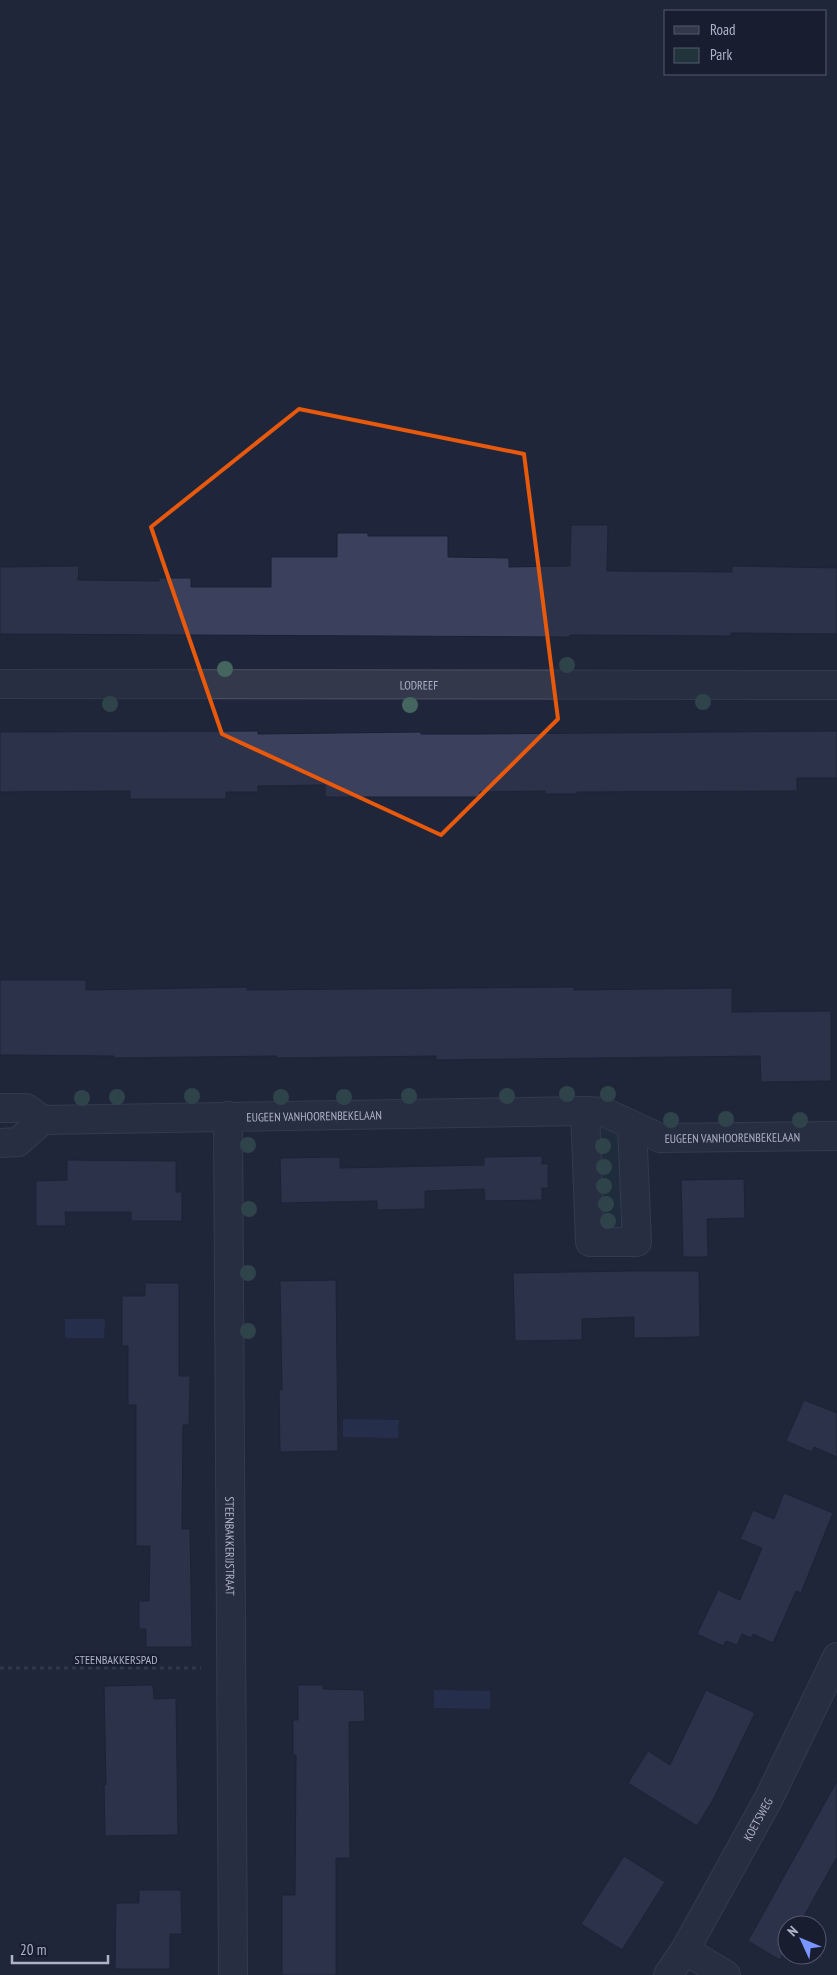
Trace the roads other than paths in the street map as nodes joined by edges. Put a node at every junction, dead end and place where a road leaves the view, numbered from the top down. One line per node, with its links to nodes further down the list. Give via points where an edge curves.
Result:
1 (0, 684): 2 (street, LODREEF)
2 (837, 685)
3 (0, 1108): 6 (street, via 26,1108)
4 (585, 1111): 5 (street, EUGEEN VANHOORENBEKELAAN); 7 (street, EUGEEN VANHOORENBEKELAAN, via 604,1112); 7 (street, via 590,1242 636,1242)
5 (228, 1116): 6 (street, EUGEEN VANHOORENBEKELAAN); 12 (street, STEENBAKKERIJSTRAAT)
6 (43, 1120): 9 (street, via 18,1142)
7 (632, 1125): 8 (street, EUGEEN VANHOORENBEKELAAN, via 660,1138)
8 (837, 1136)
9 (0, 1142)
10 (837, 1657): 11 (street, KOETSWEG, via 769,1798)
11 (685, 1950): 13 (street, KOETSWEG); 14 (street)
12 (233, 1975)
13 (668, 1975)
14 (726, 1975)

